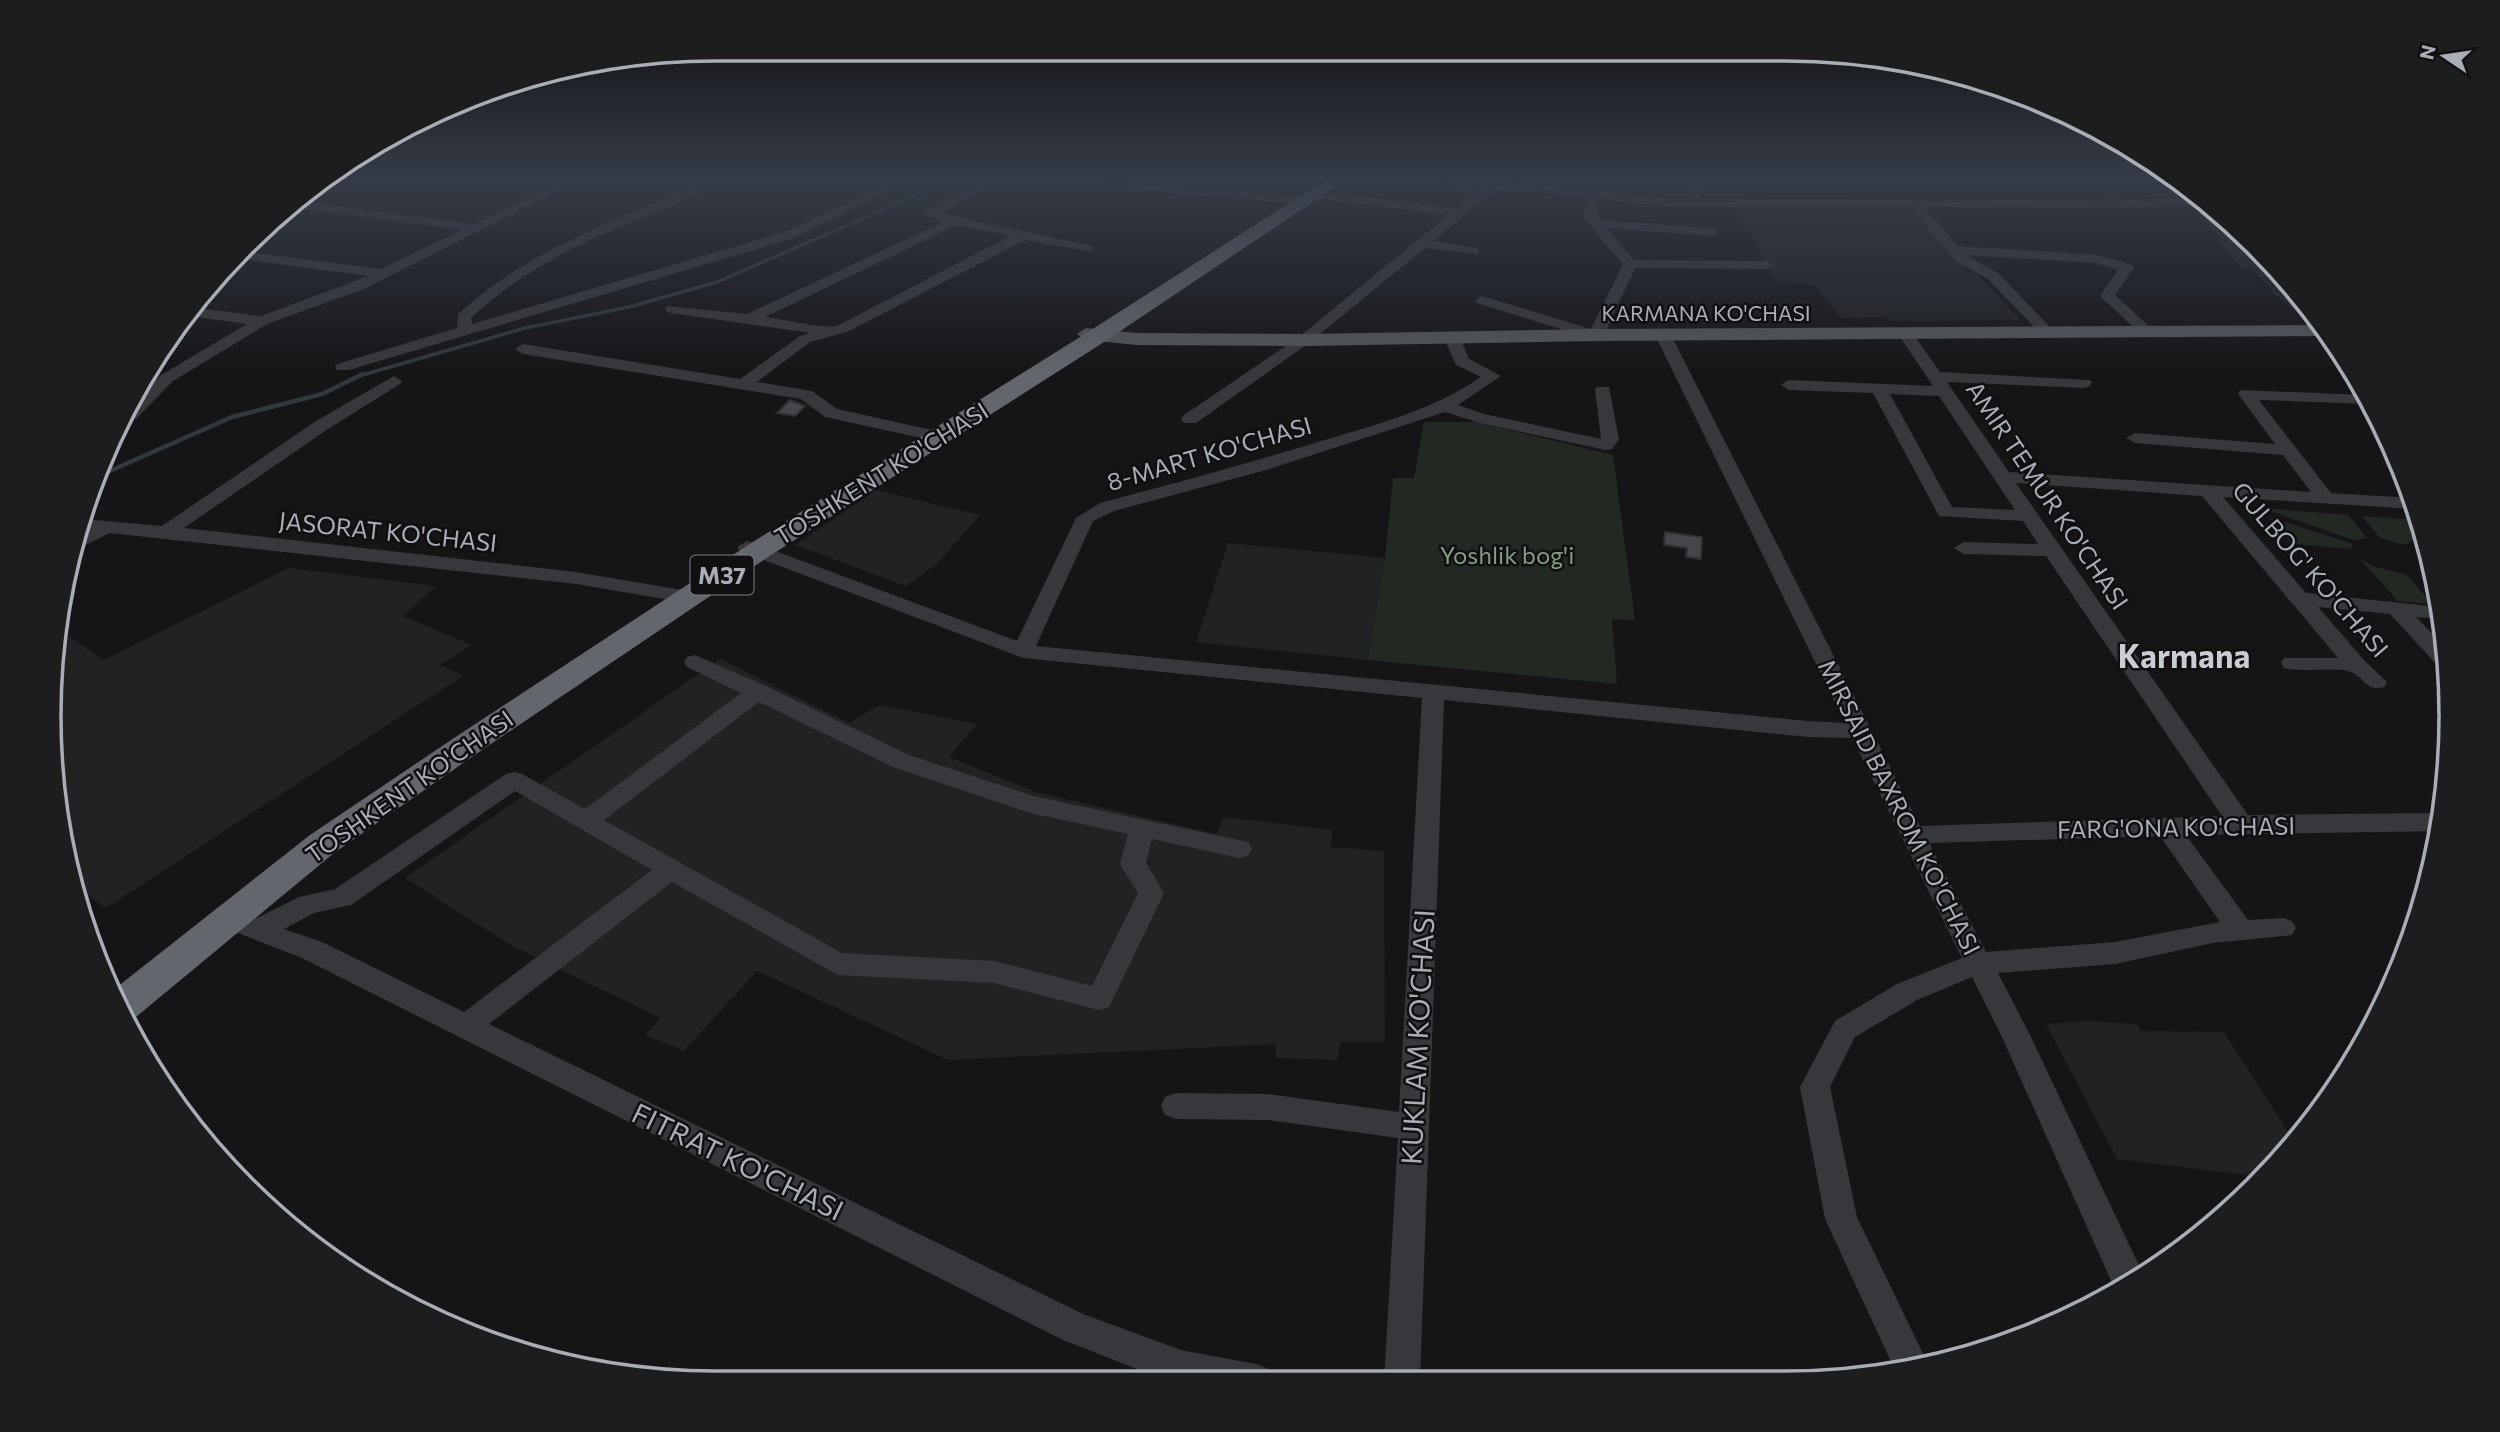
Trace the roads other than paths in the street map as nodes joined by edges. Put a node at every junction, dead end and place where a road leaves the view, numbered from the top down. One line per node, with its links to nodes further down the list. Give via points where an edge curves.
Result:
1 (446, 242): 17 (street)
2 (573, 242): 23 (street, via 485,295 463,317)
3 (766, 242): 23 (street)
4 (911, 242): 21 (street)
5 (1010, 242): 27 (street, via 880,311)
6 (1051, 242): 11 (street)
7 (1236, 242): 29 (highway, TOSHKENT KO'CHASI / M37)
8 (1611, 242): 15 (street)
9 (1947, 242): 12 (street)
10 (1422, 243): 13 (street); 33 (street)
11 (1087, 249)
12 (1954, 250): 25 (street, via 2098,258 2127,268 2106,296); 26 (street, via 1993,276)
13 (1472, 251)
14 (250, 257): 17 (street)
15 (1630, 264): 16 (street); 30 (street)
16 (1767, 265)
17 (384, 274): 22 (street)
18 (1482, 300): 30 (street)
19 (671, 309): 21 (street)
20 (200, 313): 22 (street)
21 (747, 320): 27 (street, via 814,328)
22 (262, 321): 44 (street, via 167,378)
23 (464, 331): 35 (street)
24 (2313, 331): 25 (main road, KARMANA KO'CHASI)
25 (2147, 332): 26 (main road, KARMANA KO'CHASI)
26 (2048, 333): 28 (main road, KARMANA KO'CHASI)
27 (823, 334): 38 (street, via 804,339)
28 (1906, 334): 31 (main road, KARMANA KO'CHASI); 39 (street, AMIR TEMUR KO'CHASI)
29 (1091, 335): 33 (main road, KARMANA KO'CHASI); 47 (highway, TOSHKENT KO'CHASI / M37); 60 (highway, TOSHKENT KO'CHASI / M37)
30 (1596, 335): 31 (main road, KARMANA KO'CHASI); 32 (main road, KARMANA KO'CHASI)
31 (1663, 335): 74 (street, MIRSAID BAXROM KO'CHASI)
32 (1452, 338): 33 (main road, KARMANA KO'CHASI); 45 (street, 8-MART KO'CHASI, via 1462,362 1493,376)
33 (1304, 340): 46 (street)
34 (523, 349): 38 (street)
35 (343, 367)
36 (394, 381): 57 (street)
37 (2084, 383): 39 (street)
38 (744, 384): 47 (street, via 806,395 831,413)
39 (1941, 384): 41 (street); 50 (street, AMIR TEMUR KO'CHASI)
40 (1789, 385): 41 (street)
41 (1878, 387): 54 (street, via 1947,512)
42 (1603, 390): 45 (street, via 1610,439 1606,445)
43 (2357, 399): 49 (street, via 2246,394)
44 (141, 404)
45 (1446, 407): 67 (street, 8-MART KO'CHASI, via 1260,466 1107,507 1085,518)
46 (1190, 419)
47 (926, 434): 60 (highway, TOSHKENT KO'CHASI / M37)
48 (2135, 438): 49 (street)
49 (2289, 450): 52 (street)
50 (2005, 477): 51 (street, GULBOG' KO'CHASI); 54 (street, AMIR TEMUR KO'CHASI)
51 (2207, 490): 52 (street, GULBOG' KO'CHASI); 63 (street, GULBOG' KO'CHASI)
52 (2325, 498): 53 (street, GULBOG' KO'CHASI)
53 (2403, 503)
54 (2030, 516): 61 (street, AMIR TEMUR KO'CHASI)
55 (90, 526): 56 (street, JASORAT KO'CHASI)
56 (107, 527): 57 (street, JASORAT KO'CHASI); 58 (street)
57 (166, 532): 62 (street, JASORAT KO'CHASI, via 576,578)
58 (87, 538)
59 (1964, 548): 61 (street)
60 (753, 549): 62 (highway, TOSHKENT KO'CHASI / M37); 67 (street)
61 (2053, 550): 77 (street, AMIR TEMUR KO'CHASI)
62 (682, 595): 83 (highway, TOSHKENT KO'CHASI / M37, via 322,844); 88 (highway, TOSHKENT KO'CHASI / M37, via 517,694 317,829 207,911)
63 (2301, 599): 64 (street); 70 (street, GULBOG' KO'CHASI)
64 (2397, 610): 65 (street); 66 (street)
65 (2430, 612)
66 (2435, 649)
67 (1023, 650): 73 (street)
68 (695, 662): 72 (street)
69 (2292, 663): 70 (street)
70 (2356, 665): 71 (street, GULBOG' KO'CHASI)
71 (2376, 682)
72 (758, 691): 75 (street); 79 (street, via 901,761 1030,804)
73 (1433, 692): 74 (street); 92 (street, KUKLAM KO'CHASI)
74 (1862, 731): 80 (street, MIRSAID BAXROM KO'CHASI)
75 (586, 821): 82 (street); 85 (street, via 514,780 342,898 308,904)
76 (2429, 823): 77 (street, FARG'ONA KO'CHASI)
77 (2241, 824): 78 (street, FARG'ONA KO'CHASI)
78 (2166, 826): 80 (street, FARG'ONA KO'CHASI); 86 (street)
79 (1142, 828): 81 (street); 82 (street, via 1133,864 1151,893 1099,999 994,972 838,964)
80 (1912, 835): 87 (street, MIRSAID BAXROM KO'CHASI)
81 (1239, 849)
82 (671, 869): 90 (street)
83 (227, 918): 85 (street, FITRAT KO'CHASI); 89 (highway, TOSHKENT KO'CHASI / M37)
84 (2283, 928): 86 (street)
85 (258, 930): 90 (street, FITRAT KO'CHASI, via 312,950)
86 (2241, 931): 87 (street, via 2115,953)
87 (1979, 963): 93 (street, MIRSAID BAXROM KO'CHASI); 94 (street, via 1907,992 1845,1029 1815,1087 1841,1219)
88 (120, 986)
89 (127, 1002)
90 (466, 1027): 95 (street, FITRAT KO'CHASI, via 1075,1328)
91 (1176, 1106): 92 (street, via 1269,1107)
92 (1413, 1127): 96 (street, KUKLAM KO'CHASI)
93 (2125, 1274)
94 (1908, 1359)
95 (1197, 1371)
96 (1402, 1371)

